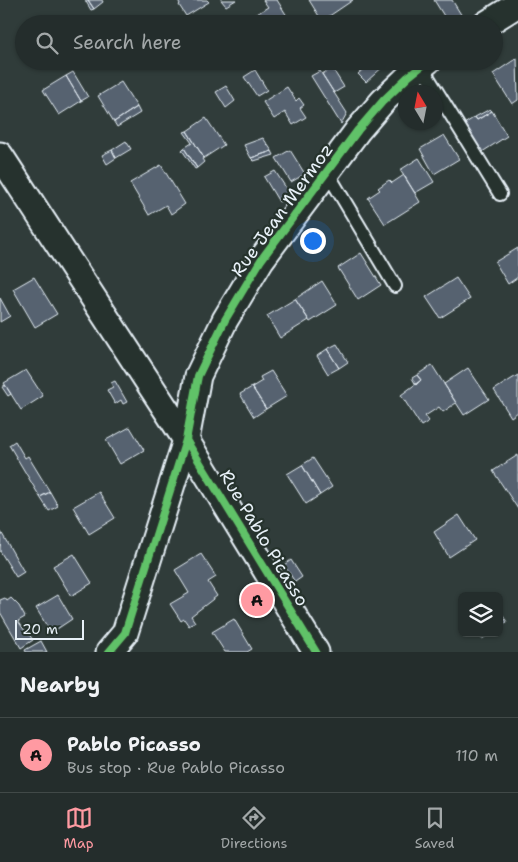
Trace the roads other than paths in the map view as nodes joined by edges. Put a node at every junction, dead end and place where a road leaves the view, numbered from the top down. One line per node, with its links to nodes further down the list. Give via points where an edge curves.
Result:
1 (518, 4): 2 (street)
2 (500, 15)
3 (416, 70): 6 (street, Rue Jean Mermoz, via 383,101)
4 (428, 70): 7 (lane)
5 (0, 155): 9 (street, Rue Pablo Picasso)
6 (328, 172): 8 (lane); 9 (street, Rue Jean Mermoz, via 261,260 225,320 198,376)
7 (500, 194)
8 (395, 286)
9 (186, 440): 10 (street, Rue Jean Mermoz, via 125,633); 11 (street, Rue Pablo Picasso)
10 (109, 652)
11 (316, 652)

